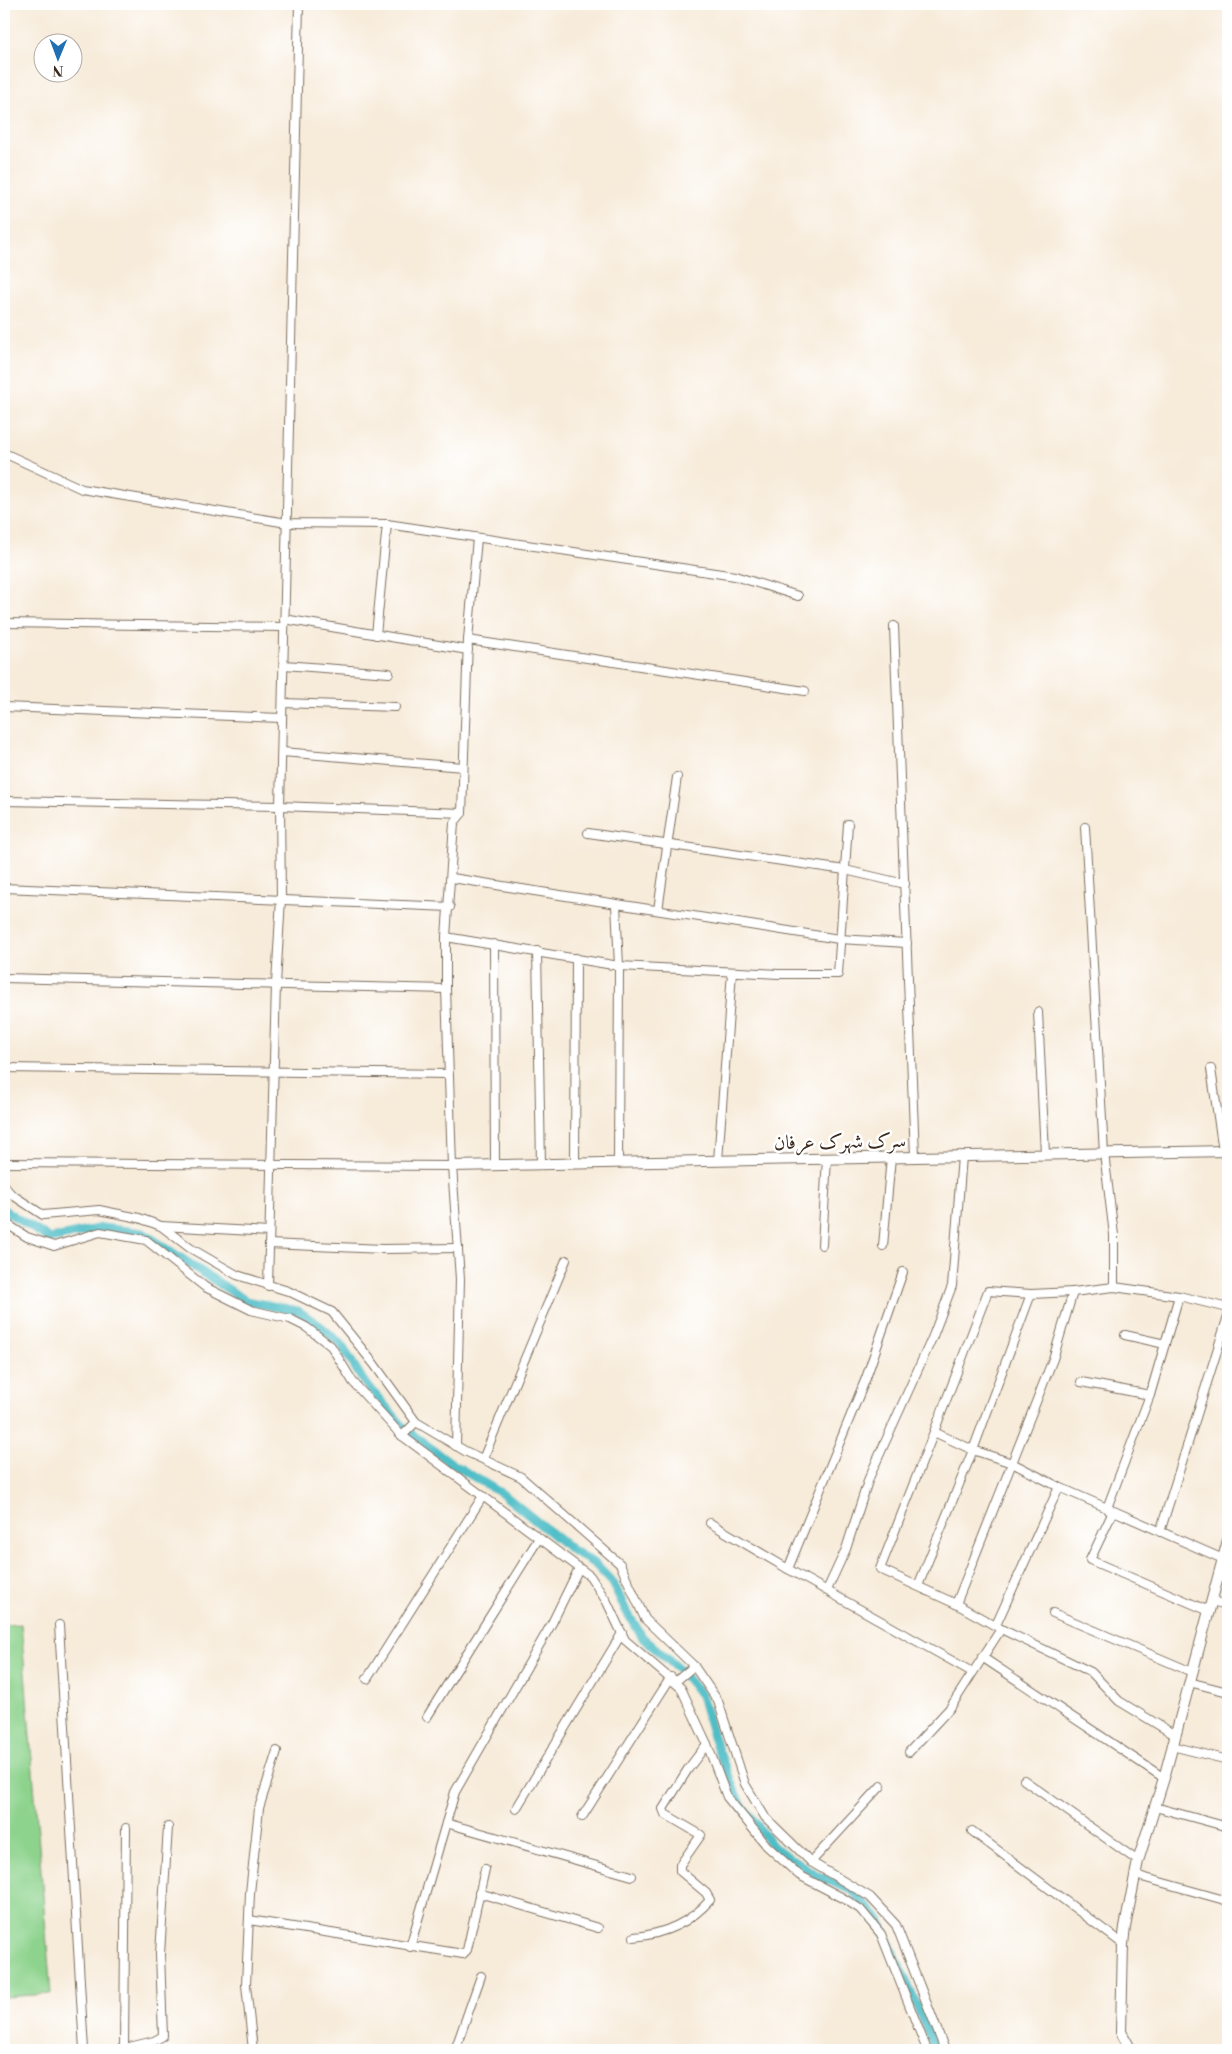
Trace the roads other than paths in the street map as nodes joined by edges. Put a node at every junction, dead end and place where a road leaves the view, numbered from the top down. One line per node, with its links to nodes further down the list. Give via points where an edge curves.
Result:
1 (299, 4): 3 (street)
2 (4, 452): 3 (street, via 82,489)
3 (287, 523): 4 (street); 8 (street)
4 (387, 524): 5 (street); 10 (street)
5 (477, 538): 6 (street, via 735,576); 11 (street)
6 (798, 596)
7 (4, 623): 8 (street)
8 (284, 623): 10 (street); 13 (street)
9 (894, 626): 32 (street)
10 (376, 635): 12 (street)
11 (468, 640): 12 (street); 15 (street)
12 (468, 650): 21 (street)
13 (284, 665): 14 (street); 16 (street)
14 (389, 673)
15 (805, 691)
16 (283, 703): 17 (street); 19 (street)
17 (395, 707)
18 (4, 708): 19 (street)
19 (282, 718): 20 (street)
20 (282, 752): 21 (street); 24 (street)
21 (463, 767): 25 (street)
22 (676, 777): 29 (street)
23 (4, 800): 24 (street)
24 (280, 806): 25 (street); 34 (street)
25 (462, 813): 31 (street, via 454,823)
26 (848, 824): 30 (street)
27 (1085, 827): 55 (street)
28 (588, 833): 29 (street)
29 (667, 844): 30 (street); 37 (street)
30 (845, 870): 32 (street); 39 (street)
31 (452, 878): 35 (street); 36 (street)
32 (905, 884): 40 (street)
33 (4, 888): 34 (street)
34 (281, 898): 36 (street); 47 (street)
35 (616, 904): 37 (street); 44 (street)
36 (450, 907): 38 (street)
37 (658, 910): 39 (street)
38 (446, 937): 41 (street); 48 (street)
39 (839, 939): 40 (street); 45 (street, via 838,974)
40 (907, 943): 57 (street)
41 (494, 944): 42 (street); 67 (street)
42 (537, 951): 43 (street); 64 (street)
43 (576, 958): 44 (street); 65 (street)
44 (619, 966): 45 (street); 63 (street)
45 (732, 972): 61 (street)
46 (4, 978): 47 (street)
47 (276, 984): 48 (street); 52 (street)
48 (446, 989): 53 (street)
49 (1038, 1012): 56 (street)
50 (4, 1068): 52 (street)
51 (1211, 1069): 54 (street)
52 (273, 1071): 53 (street); 66 (street)
53 (448, 1074): 68 (street)
54 (1226, 1151): 55 (street, سرک شهرک عرفان)
55 (1104, 1153): 56 (street, سرک شهرک عرفان); 80 (street, via 1114,1235)
56 (1045, 1154): 58 (street, سرک شهرک عرفان)
57 (915, 1156): 58 (street, سرک شهرک عرفان); 59 (street, سرک شهرک عرفان)
58 (962, 1156): 108 (street, via 952,1286 869,1478 846,1549)
59 (891, 1157): 60 (street, سرک شهرک عرفان); 75 (street)
60 (827, 1158): 61 (street, سرک شهرک عرفان); 74 (street)
61 (718, 1161): 63 (street, سرک شهرک عرفان)
62 (4, 1163): 66 (street)
63 (618, 1163): 65 (street, سرک شهرک عرفان)
64 (541, 1164): 65 (street, سرک شهرک عرفان); 67 (street, سرک شهرک عرفان)
65 (575, 1164)
66 (271, 1165): 68 (street); 72 (street)
67 (495, 1165): 68 (street, سرک شهرک عرفان)
68 (452, 1166): 76 (street)
69 (4, 1186): 71 (street, via 10,1194 43,1215 99,1210)
70 (4, 1222): 92 (street, via 27,1236 54,1246 100,1232 146,1240 205,1286 251,1310 306,1326 331,1346 353,1382)
71 (161, 1226): 72 (street); 79 (street, via 190,1248 236,1275)
72 (269, 1232): 73 (street)
73 (269, 1244): 76 (street, via 383,1249); 79 (street)
74 (822, 1245)
75 (883, 1246)
76 (458, 1248): 93 (street)
77 (566, 1260): 95 (street)
78 (903, 1272): 106 (street, via 866,1378)
79 (268, 1286): 90 (street, via 288,1291 332,1312)
80 (1114, 1287): 81 (street); 83 (street)
81 (1073, 1292): 82 (street); 96 (street, via 1053,1359)
82 (1031, 1294): 91 (street, via 988,1291); 94 (street)
83 (1179, 1296): 84 (street); 87 (street)
84 (1228, 1308)
85 (1228, 1316): 101 (street)
86 (1125, 1335): 87 (street)
87 (1165, 1344): 89 (street)
88 (1081, 1382): 89 (street)
89 (1150, 1396): 99 (street)
90 (416, 1422): 92 (street); 93 (street)
91 (934, 1432): 94 (street); 107 (street, via 880,1569)
92 (402, 1436): 98 (street)
93 (456, 1446): 95 (street)
94 (973, 1450): 96 (street); 107 (street)
95 (483, 1459): 118 (street, via 521,1477 620,1564 645,1620)
96 (1012, 1463): 97 (street); 110 (street)
97 (1059, 1487): 99 (street); 115 (street)
98 (483, 1496): 102 (street); 121 (street)
99 (1107, 1508): 101 (street); 112 (street, via 1112,1514 1090,1560)
100 (710, 1523): 106 (street)
101 (1160, 1532): 104 (street)
102 (539, 1538): 105 (street); 124 (street)
103 (1228, 1540): 104 (street)
104 (1223, 1559): 109 (street)
105 (579, 1568): 116 (street, via 590,1576); 136 (street, via 552,1623 455,1792)
106 (788, 1570): 108 (street)
107 (918, 1586): 110 (street)
108 (827, 1590): 119 (street)
109 (1211, 1601): 111 (street); 112 (street)
110 (956, 1604): 115 (street)
111 (1228, 1606)
112 (1208, 1611): 120 (street)
113 (1052, 1614): 120 (street)
114 (59, 1625): 155 (street)
115 (998, 1627): 117 (street); 125 (street, via 1091,1672 1119,1701)
116 (622, 1633): 122 (street, via 625,1640); 134 (street)
117 (982, 1657): 119 (street); 130 (street)
118 (694, 1666): 122 (street); 142 (street, via 718,1702 746,1784 765,1817)
119 (972, 1672): 128 (street, via 950,1708)
120 (1191, 1677): 123 (street); 125 (street)
121 (367, 1678)
122 (673, 1680): 126 (street, via 681,1688); 135 (street)
123 (1228, 1692)
124 (426, 1717)
125 (1173, 1741): 129 (street); 130 (street)
126 (707, 1744): 150 (street, via 663,1809 665,1814 701,1835 680,1865 680,1871 710,1900 698,1914 677,1927); 158 (street, via 727,1797 767,1846 799,1875 860,1910 881,1934)
127 (277, 1751): 148 (street, via 259,1808)
128 (909, 1752)
129 (1228, 1760)
130 (1164, 1778): 133 (street)
131 (1024, 1780): 141 (street)
132 (881, 1786): 142 (street)
133 (1155, 1807): 137 (street); 141 (street)
134 (516, 1809)
135 (582, 1817)
136 (446, 1823): 145 (street); 152 (street)
137 (1228, 1826)
138 (168, 1827): 154 (street, via 160,1954 164,2032 158,2039)
139 (126, 1828): 154 (street)
140 (972, 1831): 151 (street)
141 (1138, 1861): 144 (street)
142 (811, 1862): 159 (street, via 870,1897 896,1925)
143 (485, 1870): 146 (street)
144 (1136, 1875): 147 (street); 151 (street)
145 (632, 1876)
146 (479, 1893): 149 (street); 152 (street, via 465,1952 455,1954)
147 (1228, 1901)
148 (249, 1920): 152 (street); 156 (street, via 246,1985)
149 (598, 1928)
150 (634, 1937)
151 (1123, 1944): 160 (street, via 1121,2032)
152 (410, 1947)
153 (481, 1976): 157 (street)
154 (120, 2049)
155 (84, 2050)
156 (252, 2050)
157 (455, 2050)
158 (927, 2050)
159 (946, 2050)
160 (1131, 2050)

